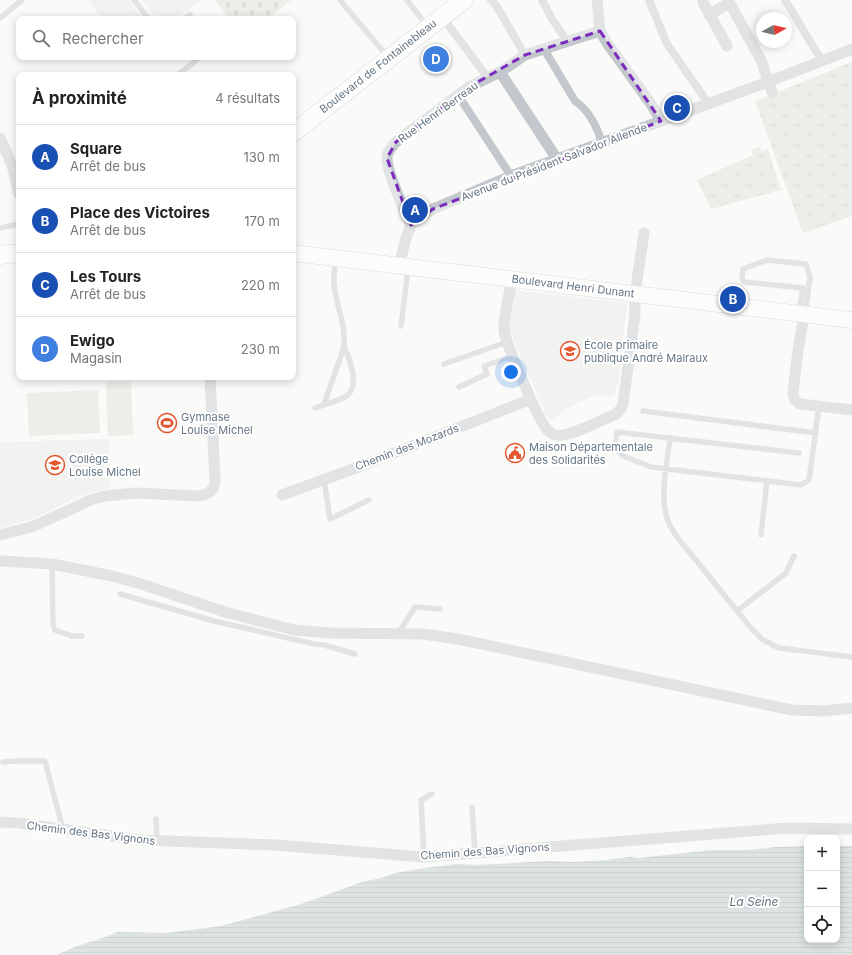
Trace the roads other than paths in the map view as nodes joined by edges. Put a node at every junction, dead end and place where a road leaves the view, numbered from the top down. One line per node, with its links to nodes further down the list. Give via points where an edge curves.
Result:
1 (22, 0): 16 (lane)
2 (134, 0): 15 (lane)
3 (340, 0): 24 (lane)
4 (407, 0): 17 (lane)
5 (464, 0): 13 (main road, Boulevard de Fontainebleau)
6 (491, 0): 23 (street)
7 (542, 0): 19 (street)
8 (597, 0): 18 (street)
9 (649, 0): 32 (street, via 667,44)
10 (785, 0): 26 (street)
11 (728, 1): 14 (street); 30 (street, via 761,60)
12 (703, 2): 14 (street)
13 (444, 15): 17 (main road, Boulevard de Fontainebleau); 29 (street, via 449,26)
14 (709, 15): 20 (street)
15 (147, 16)
16 (0, 18)
17 (428, 27): 24 (main road, Boulevard de Fontainebleau)
18 (600, 31): 19 (street, Rue Henri Berreau); 33 (street)
19 (567, 41): 21 (street, Rue Henri Berreau)
20 (727, 46)
21 (544, 49): 23 (street, Rue Henri Berreau); 36 (street, via 575,101 582,106 597,128)
22 (852, 49): 26 (street, Avenue du Président Salvador Allende)
23 (525, 55): 28 (street, Rue Henri Berreau)
24 (389, 58): 34 (main road, Boulevard de Fontainebleau)
25 (196, 60): 27 (lane)
26 (822, 61): 30 (street, Avenue du Président Salvador Allende)
27 (182, 72)
28 (500, 72): 29 (street, Rue Henri Berreau); 37 (street)
29 (488, 78): 31 (street, Rue Henri Berreau)
30 (770, 87): 32 (street, Avenue du Président Salvador Allende)
31 (458, 95): 38 (street); 41 (street, Rue Henri Berreau, via 390,149 388,167)
32 (708, 103): 33 (street, Avenue du Président Salvador Allende)
33 (660, 121): 36 (street, Avenue du Président Salvador Allende)
34 (296, 131)
35 (0, 138): 39 (street)
36 (602, 143): 37 (street, Avenue du Président Salvador Allende)
37 (557, 159): 38 (street, Avenue du Président Salvador Allende)
38 (511, 176): 41 (street, Avenue du Président Salvador Allende, via 432,210)
39 (16, 180)
40 (16, 225): 42 (lane)
41 (411, 225): 50 (street, via 406,238)
42 (0, 228)
43 (644, 233): 52 (street)
44 (16, 244): 45 (main road)
45 (0, 247)
46 (16, 253): 48 (main road)
47 (296, 253): 49 (main road, Boulevard Henri Dunant)
48 (0, 255)
49 (336, 258): 50 (main road, Boulevard Henri Dunant); 57 (lane, via 334,284 342,320)
50 (405, 266): 51 (main road, Boulevard Henri Dunant); 55 (lane, via 407,278)
51 (512, 279): 52 (main road, Boulevard Henri Dunant); 56 (street, via 504,323)
52 (636, 288): 53 (main road, Boulevard Henri Dunant); 62 (street, via 626,384 619,412 575,432 556,435 546,428)
53 (802, 314): 53 (lane, via 810,277 806,264 767,260 743,269 744,282 802,288); 54 (main road, Boulevard Henri Dunant); 64 (street, via 793,394 796,402 800,404)
54 (852, 320)
55 (401, 326)
56 (507, 342): 58 (street); 59 (lane)
57 (344, 347): 63 (lane); 63 (lane, via 351,360 352,388 345,396)
58 (513, 356): 61 (lane, via 484,366 487,374); 62 (street)
59 (444, 364)
60 (210, 380): 76 (street, via 215,481 213,490 209,493 199,496 135,493 93,498 32,527)
61 (459, 387)
62 (531, 399): 72 (street, Chemin des Mozards)
63 (324, 404): 65 (lane)
64 (819, 406): 66 (street); 68 (lane)
65 (315, 408)
66 (852, 410)
67 (643, 411): 68 (lane)
68 (816, 433): 73 (lane, via 809,480 801,485)
69 (670, 438): 70 (lane); 71 (lane); 71 (lane, via 617,432 615,448 621,455 634,461)
70 (799, 453)
71 (667, 470): 73 (lane); 83 (lane, via 664,505 668,522 677,537)
72 (324, 480): 74 (street, Chemin des Mozards); 75 (lane, via 330,520)
73 (767, 481): 77 (lane)
74 (282, 495)
75 (369, 500)
76 (0, 535)
77 (761, 535)
78 (794, 556): 83 (lane, via 786,573)
79 (0, 561): 80 (street)
80 (52, 564): 84 (street, via 112,576 225,612 294,630); 86 (lane, via 53,626 56,630 72,636)
81 (120, 594): 87 (lane, via 222,623)
82 (440, 609): 85 (lane, via 415,607)
83 (737, 611): 89 (lane, via 763,640 779,648)
84 (330, 633): 85 (street); 87 (lane)
85 (397, 634): 90 (street, via 423,634 458,639 792,710)
86 (82, 636)
87 (324, 645): 88 (lane)
88 (355, 654)
89 (852, 657)
90 (852, 708)
91 (3, 762): 97 (lane, via 45,761)
92 (432, 794): 100 (lane, via 420,800)
93 (472, 807): 99 (lane)
94 (156, 819): 98 (lane)
95 (0, 822): 97 (street, Chemin des Bas Vignons)
96 (852, 829): 99 (street, Chemin des Bas Vignons, via 788,828)
97 (63, 830): 98 (street, Chemin des Bas Vignons)
98 (156, 841): 100 (street, Chemin des Bas Vignons, via 276,845)
99 (475, 853): 100 (street, Chemin des Bas Vignons)
100 (424, 857)

